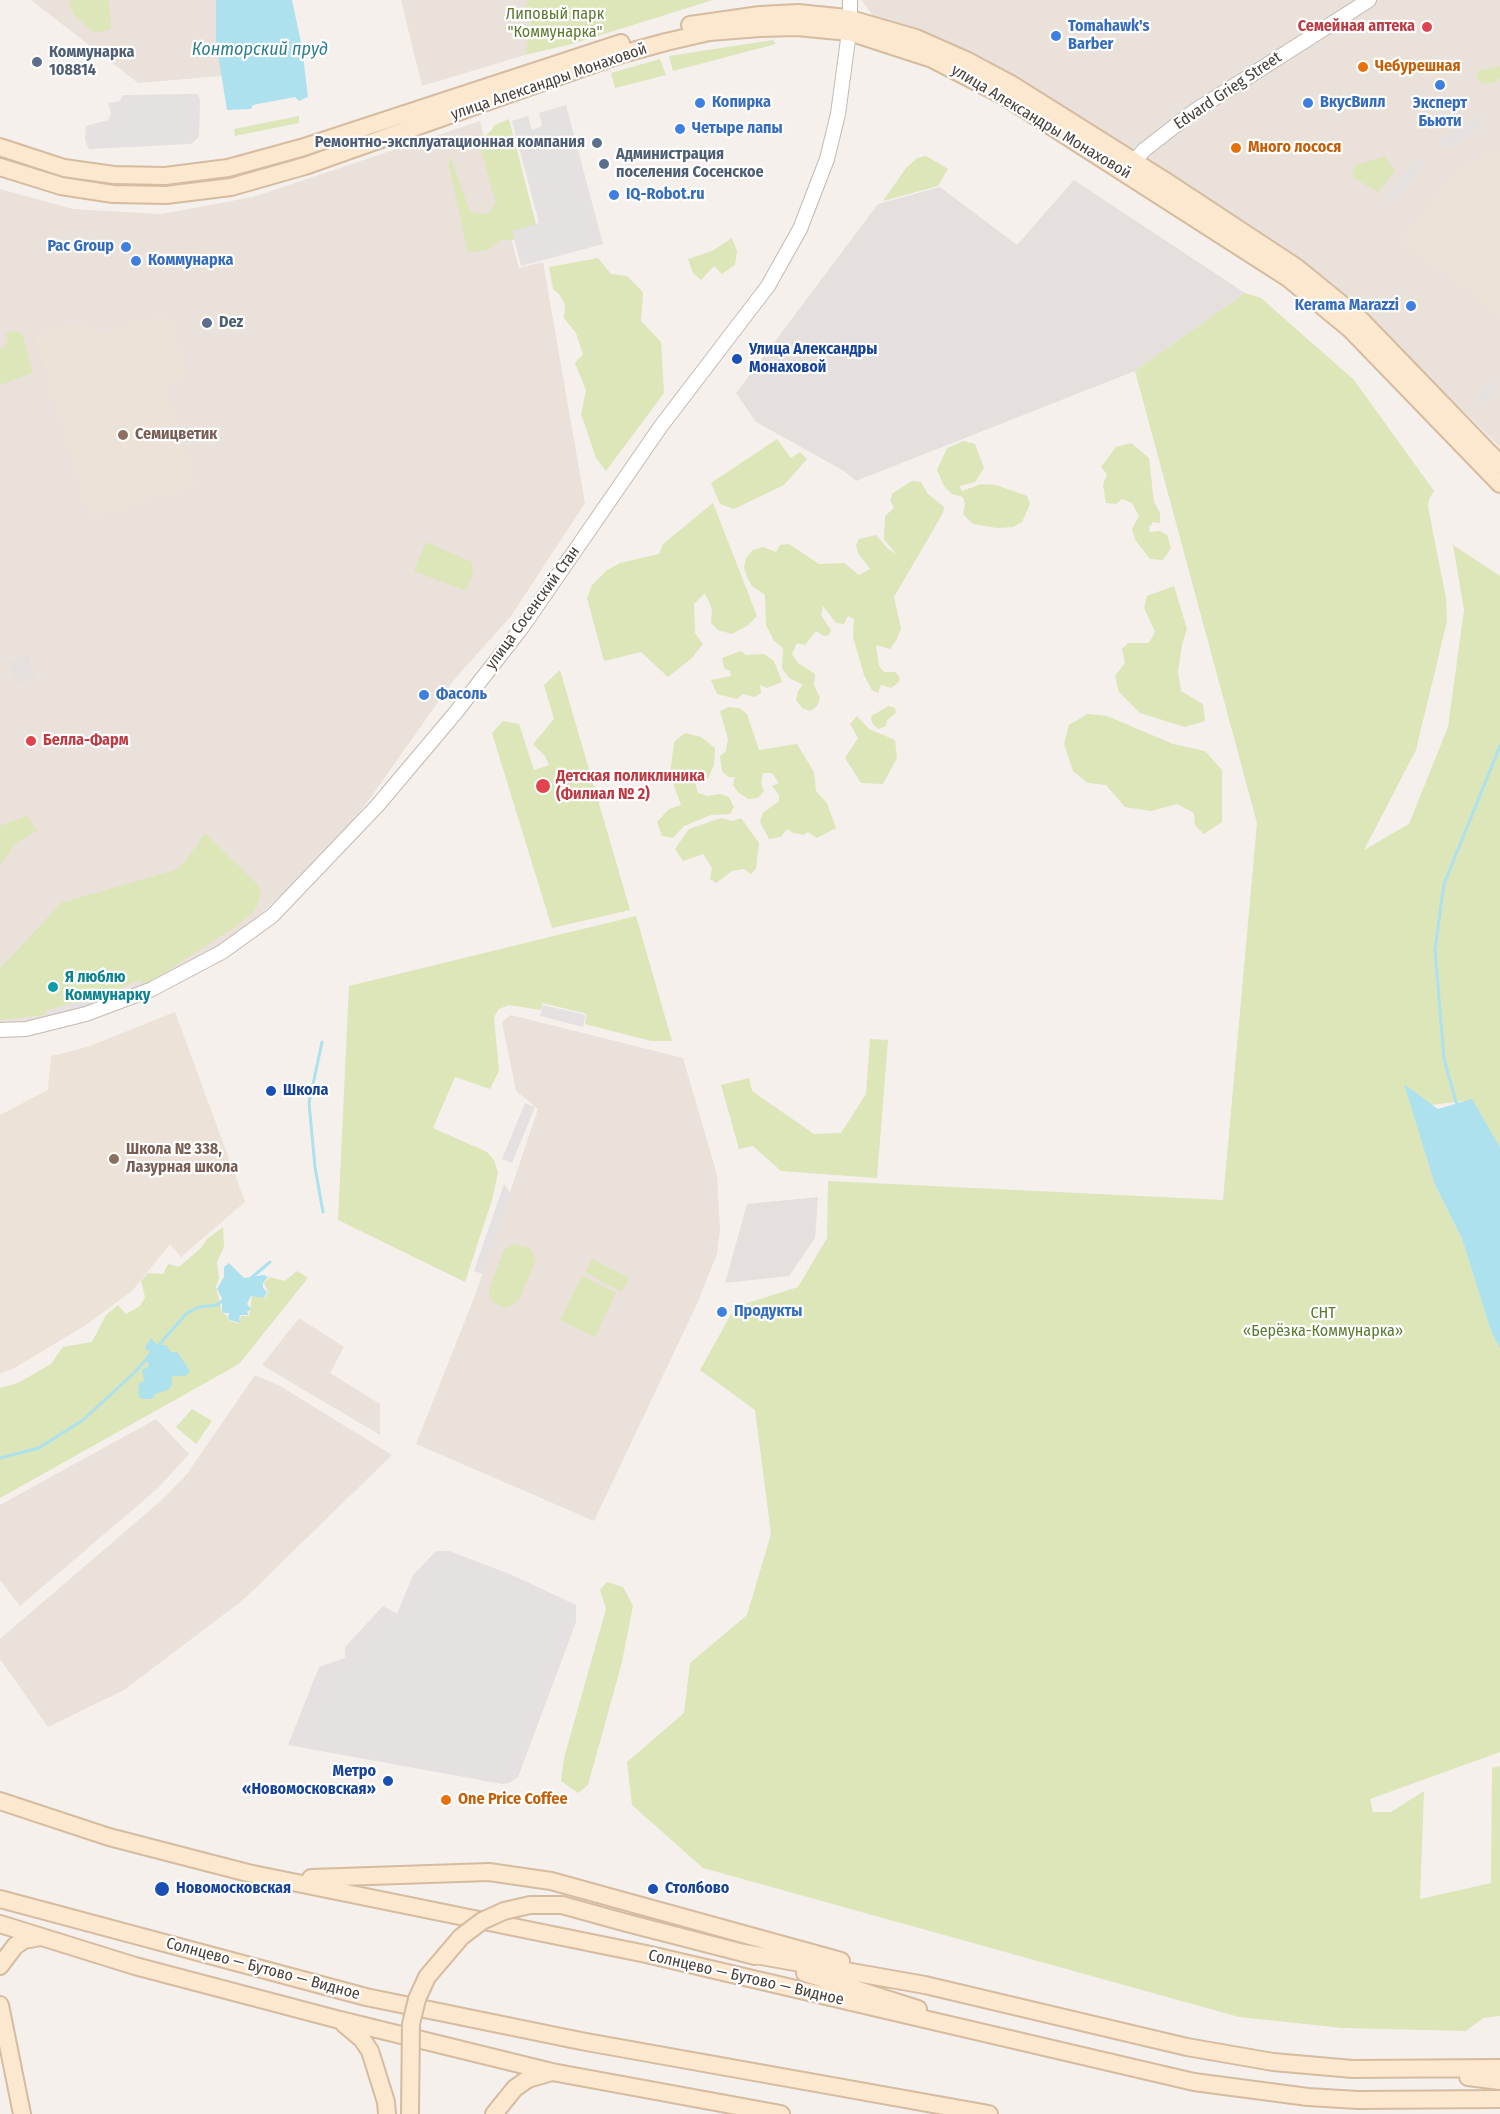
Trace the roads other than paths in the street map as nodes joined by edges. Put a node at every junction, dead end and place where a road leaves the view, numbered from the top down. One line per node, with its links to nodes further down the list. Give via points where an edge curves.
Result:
1 (850, 0): 3 (street, улица Сосенский Стан)
2 (1369, 0): 5 (street, Edvard Grieg Street, via 1193,112)
3 (850, 25): 4 (main road, улица Александры Монаховой, via 798,13 708,21 618,44 265,159 190,174 140,177 89,172); 5 (main road, улица Александры Монаховой, via 916,38 968,61 1011,84); 6 (main road, улица Александры Монаховой, via 709,32 666,42 305,166 231,187 166,195 113,194 61,186); 9 (street, улица Сосенский Стан, via 838,114 827,159 800,229 768,286 661,426 523,626 389,792 272,916 222,952 150,990 86,1014 26,1029)
4 (0, 147)
5 (1129, 166): 7 (main road, улица Александры Монаховой, via 1266,246 1330,292 1388,346); 8 (main road, улица Александры Монаховой, via 1321,303 1378,356)
6 (0, 167)
7 (1500, 464)
8 (1500, 484)
9 (0, 1030)
10 (0, 1801): 11 (main road, Солнцево — Бутово — Видное, via 109,1837)
11 (248, 1873): 17 (main road, via 329,1879 489,1872 551,1881); 20 (main road, Солнцево — Бутово — Видное, via 646,1954)
12 (0, 1899): 31 (main road, Солнцево — Бутово — Видное, via 366,1997 580,2041)
13 (0, 1924): 14 (main road)
14 (43, 1936): 16 (main road, via 15,1946); 19 (main road, via 135,1966)
15 (744, 1953): 17 (main road); 20 (main road); 28 (main road, bridge, via 562,1905 530,1905 489,1917 461,1937 428,1977 417,1999 411,2024)
16 (0, 1966)
17 (925, 1985): 22 (main road, via 1187,2047 1273,2062)
18 (0, 2005): 26 (main road)
19 (336, 2019): 23 (main road); 27 (main road, via 352,2029 370,2051)
20 (1041, 2048): 25 (main road, Солнцево — Бутово — Видное, via 1194,2082 1308,2097)
21 (1500, 2068): 22 (main road)
22 (1421, 2071): 24 (main road)
23 (552, 2072): 29 (main road, via 528,2079 515,2088); 30 (main road)
24 (1500, 2081)
25 (1500, 2099)
26 (22, 2114)
27 (387, 2114)
28 (410, 2114)
29 (494, 2114)
30 (781, 2114)
31 (989, 2114)

